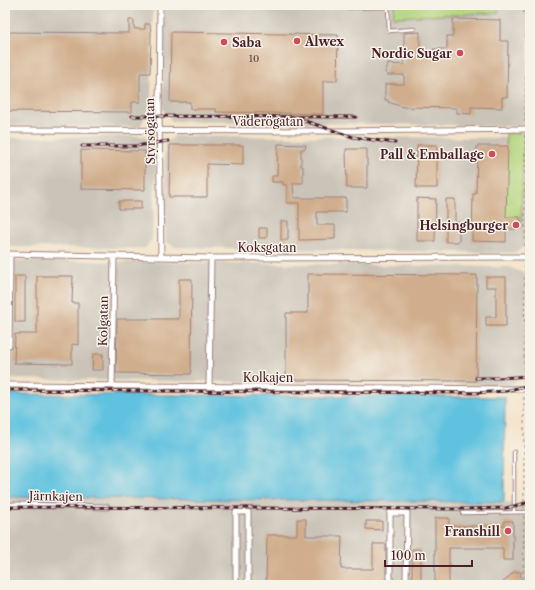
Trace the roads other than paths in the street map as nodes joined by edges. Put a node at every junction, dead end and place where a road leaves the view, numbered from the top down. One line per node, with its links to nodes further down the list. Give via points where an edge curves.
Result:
1 (160, 5): 6 (street, Styrsögatan)
2 (343, 5): 3 (lane, via 343,8 388,7 389,31)
3 (414, 29)
4 (528, 129): 6 (street, Väderögatan)
5 (5, 130): 6 (street, Väderögatan)
6 (159, 131): 9 (street, Styrsögatan)
7 (7, 254): 8 (street, Koksgatan); 12 (street, via 9,345)
8 (114, 256): 9 (street, Koksgatan); 14 (street, Kolgatan)
9 (161, 256): 11 (street, Koksgatan)
10 (527, 257): 11 (street, Koksgatan)
11 (211, 258): 15 (street)
12 (5, 345)
13 (5, 385): 14 (street, Kolkajen)
14 (112, 386): 15 (street, Kolkajen)
15 (209, 387): 16 (street, Kolkajen)
16 (530, 389)
17 (514, 452): 20 (lane)
18 (5, 507): 19 (street, Järnkajen)
19 (107, 507)
20 (514, 512): 21 (lane); 22 (lane)
21 (530, 512)
22 (462, 513)
23 (236, 585): 24 (street, via 236,512 248,512)
24 (248, 585)
25 (390, 585): 26 (street, via 390,513 407,513)
26 (406, 585)

